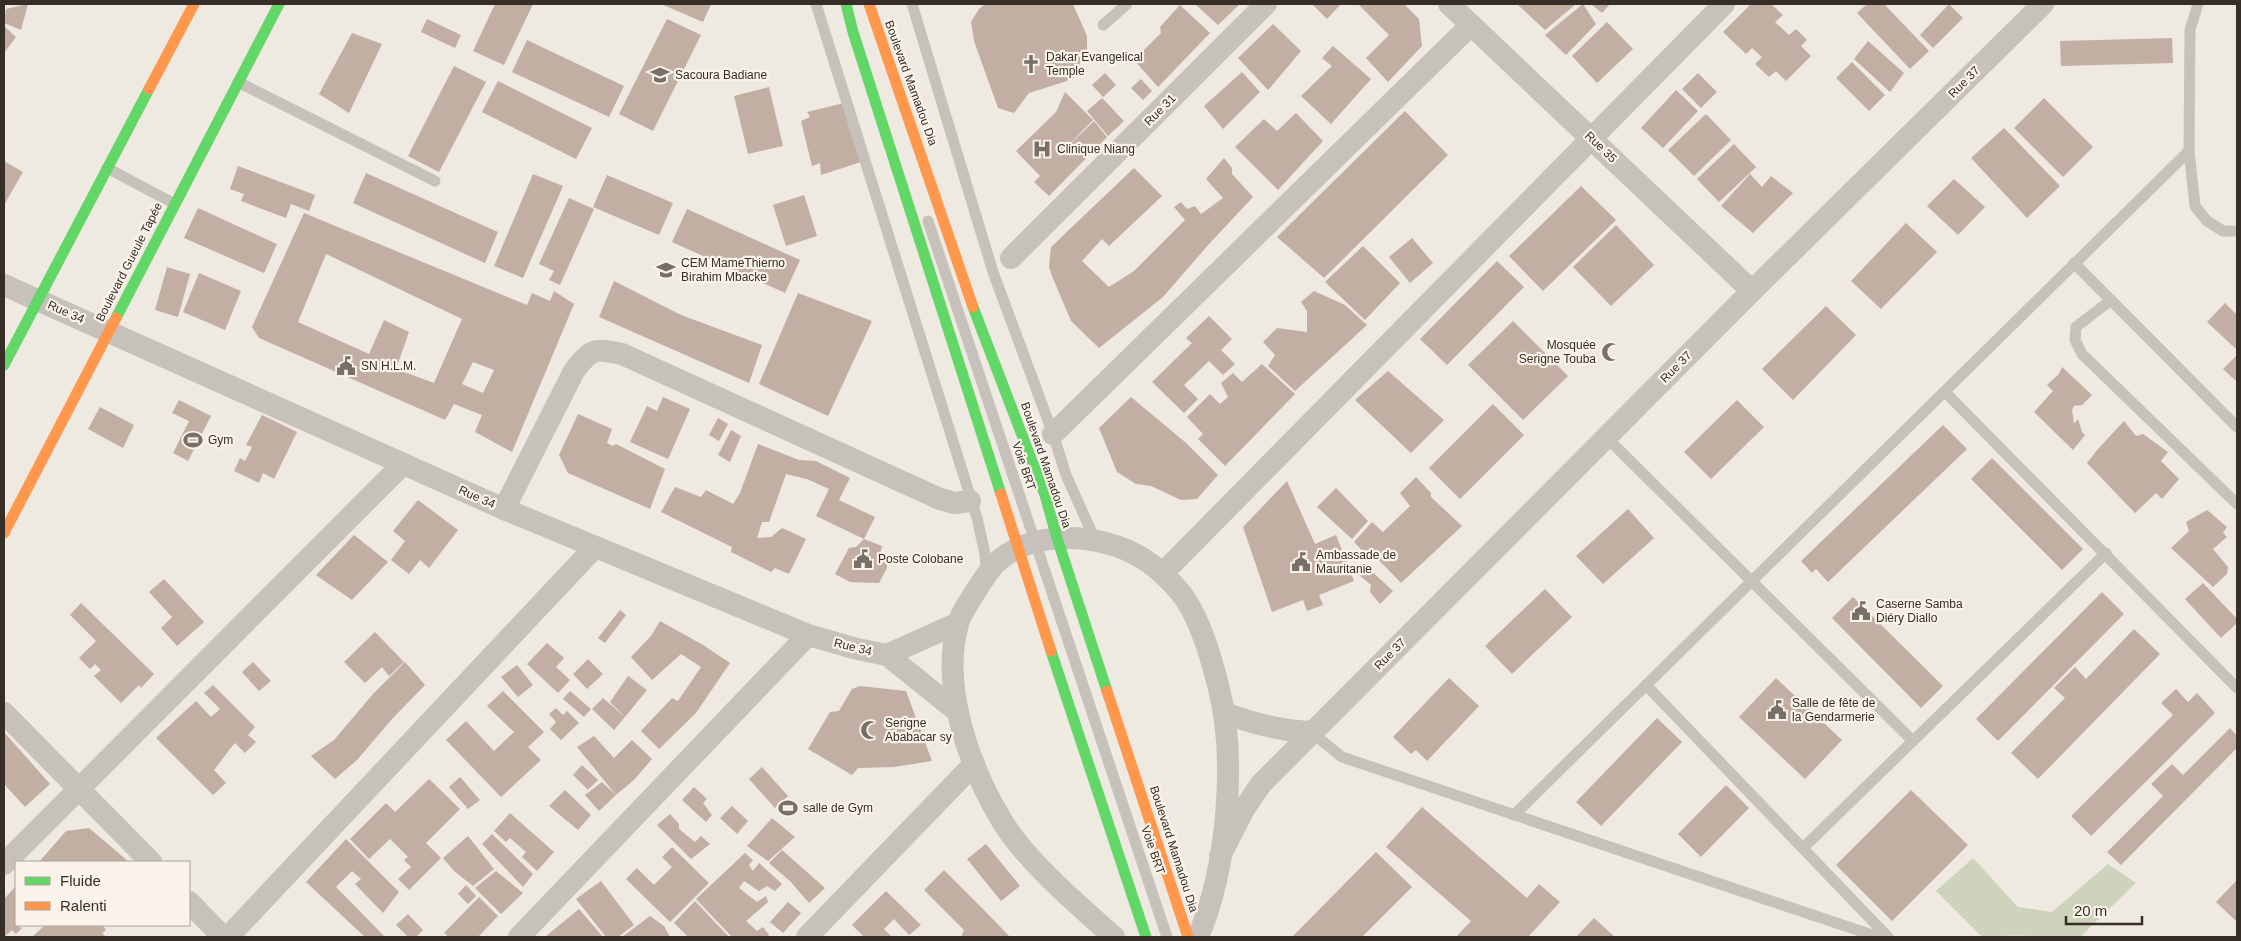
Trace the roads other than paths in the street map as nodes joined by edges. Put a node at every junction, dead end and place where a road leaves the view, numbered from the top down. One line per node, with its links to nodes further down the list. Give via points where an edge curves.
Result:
1 (194, 4): 20 (street)
2 (279, 4): 16 (street, Boulevard Gueule Tapée)
3 (816, 4): 39 (lane)
4 (846, 4): 44 (street, Boulevard Mamadou Dia, via 853,32)
5 (854, 4): 17 (lane)
6 (869, 4): 44 (street, Boulevard Mamadou Dia, via 970,298 1045,495)
7 (912, 4): 27 (lane)
8 (1127, 4): 14 (lane)
9 (1266, 4): 25 (street, Rue 31)
10 (1449, 4): 15 (street, Rue 35)
11 (1724, 4): 18 (street)
12 (2042, 4): 29 (street, Rue 37)
13 (2198, 4): 19 (lane, via 2190,30)
14 (1103, 25)
15 (1471, 25): 18 (street, Rue 35); 36 (street)
16 (238, 82): 21 (lane); 22 (street, Boulevard Gueule Tapée)
17 (887, 99)
18 (1592, 138): 29 (street, Rue 35); 47 (street)
19 (2189, 151): 24 (lane, via 2195,206 2207,221 2224,231); 26 (lane)
20 (107, 168): 22 (lane); 30 (street)
21 (435, 181)
22 (174, 204): 32 (street, Boulevard Gueule Tapée)
23 (925, 213): 44 (lane, Voie BRT)
24 (2237, 231)
25 (1011, 258): 27 (lane)
26 (2074, 263): 31 (lane); 34 (lane)
27 (993, 272): 36 (lane)
28 (4, 285): 30 (street, Rue 34)
29 (1752, 291): 37 (street, Rue 37)
30 (38, 299): 32 (street, Rue 34); 33 (street)
31 (2111, 300): 35 (lane); 40 (lane, via 2076,327 2075,340 2082,354)
32 (109, 331): 38 (street, Rue 34); 42 (street, Boulevard Gueule Tapée)
33 (4, 365)
34 (1945, 392): 46 (lane); 49 (lane)
35 (2237, 427)
36 (1053, 434): 43 (lane, via 1066,475)
37 (1607, 438): 49 (lane); 58 (street, Rue 37)
38 (403, 464): 41 (street, Rue 34); 61 (street)
39 (970, 501): 41 (street, via 955,503 940,499 622,354 600,349 587,355 574,371); 48 (lane, via 985,554)
40 (2237, 504)
41 (504, 509): 45 (street, Rue 34)
42 (4, 534)
43 (1096, 542): 44 (street); 47 (street, via 1141,558)
44 (1037, 544): 48 (street, via 996,563); 68 (street, Boulevard Mamadou Dia); 74 (street, Boulevard Mamadou Dia); 75 (lane, Voie BRT)
45 (595, 547): 51 (street, Rue 34); 70 (street)
46 (2106, 553): 54 (lane); 59 (lane)
47 (1163, 573): 57 (street, via 1181,594 1198,624)
48 (986, 576): 50 (street)
49 (1751, 581): 53 (lane); 59 (lane)
50 (958, 623): 52 (street, Rue 34); 55 (street, via 953,659)
51 (808, 635): 52 (street, Rue 34); 71 (street)
52 (887, 655): 55 (street)
53 (1646, 685): 62 (lane); 63 (lane)
54 (2237, 688)
55 (958, 712): 60 (street)
56 (4, 713): 61 (street)
57 (1225, 713): 58 (street, via 1282,731); 64 (street, via 1228,746)
58 (1311, 732): 62 (lane, via 1342,757); 64 (street, Rue 37, via 1261,784)
59 (1914, 741): 63 (lane)
60 (974, 764): 72 (street); 73 (street, via 1003,822 1031,858)
61 (78, 789): 65 (street); 66 (street)
62 (1514, 815): 76 (lane)
63 (1803, 848): 77 (lane)
64 (1220, 856): 68 (street, via 1216,881)
65 (149, 861)
66 (4, 864)
67 (190, 903): 69 (street)
68 (1199, 935)
69 (223, 937)
70 (228, 937)
71 (519, 937)
72 (807, 937)
73 (1114, 937)
74 (1146, 937)
75 (1167, 937)
76 (1878, 937)
77 (1888, 937)

